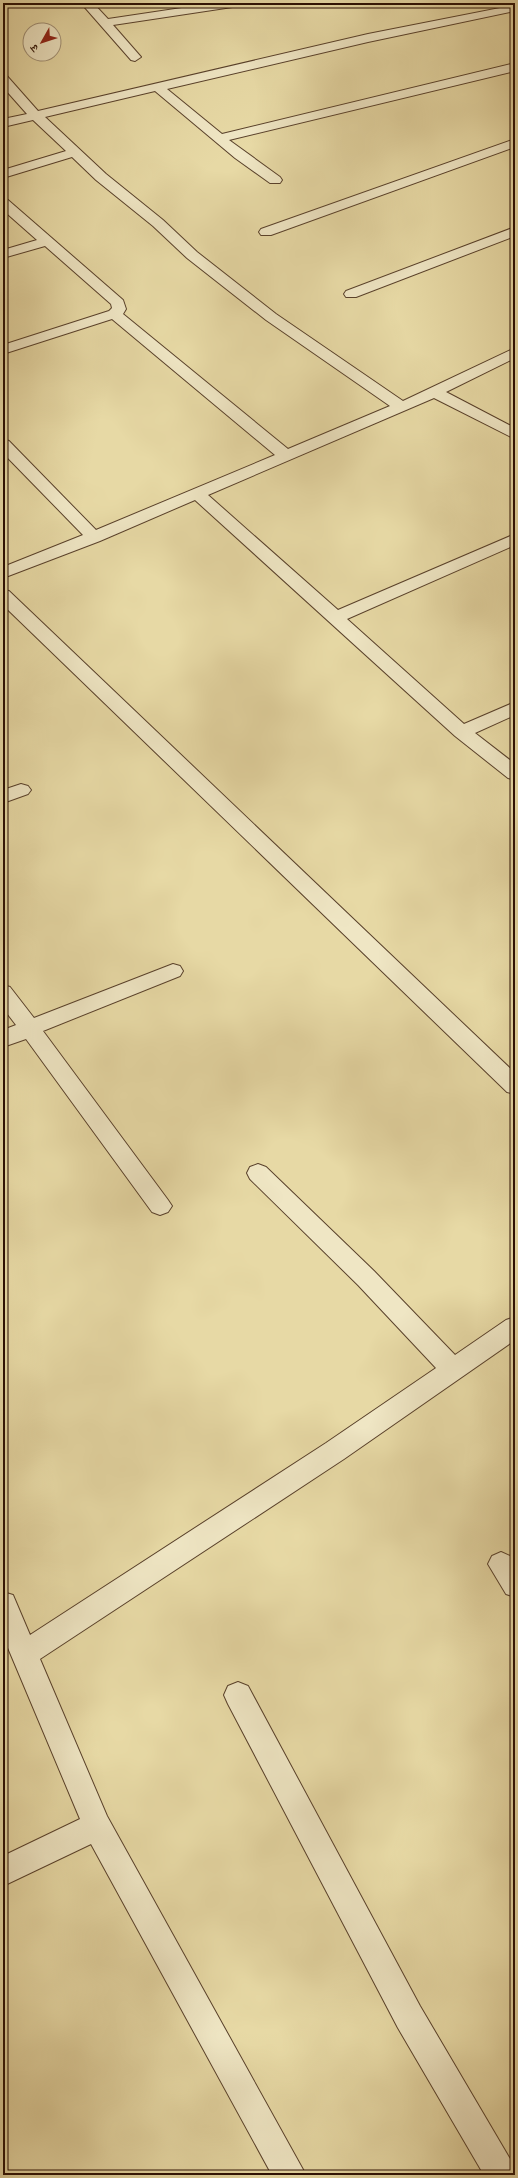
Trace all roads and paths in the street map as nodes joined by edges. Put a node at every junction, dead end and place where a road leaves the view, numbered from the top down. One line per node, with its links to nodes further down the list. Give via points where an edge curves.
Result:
1 (88, 3): 5 (street)
2 (239, 3): 5 (street)
3 (496, 3): 4 (street)
4 (513, 10): 9 (street, via 368,38)
5 (104, 23): 6 (street)
6 (135, 57)
7 (515, 67): 12 (street)
8 (3, 79): 10 (street)
9 (157, 87): 10 (street); 12 (street)
10 (35, 115): 11 (street); 14 (street)
11 (3, 122)
12 (220, 138): 16 (street)
13 (515, 143): 19 (street)
14 (75, 152): 15 (street); 27 (street, via 192,255 271,317)
15 (3, 174)
16 (275, 180)
17 (3, 203): 20 (street)
18 (515, 231): 22 (street)
19 (266, 232)
20 (48, 241): 21 (street); 23 (street, via 118,303 119,309)
21 (3, 254)
22 (351, 294)
23 (114, 314): 24 (street); 30 (street)
24 (3, 350)
25 (515, 352): 26 (street)
26 (434, 392): 27 (street); 28 (street)
27 (402, 407): 30 (street)
28 (515, 434)
29 (4, 446): 32 (street)
30 (286, 456): 31 (street)
31 (197, 493): 32 (street); 36 (street)
32 (94, 537): 34 (street)
33 (515, 539): 36 (street)
34 (3, 573)
35 (3, 595): 46 (street)
36 (336, 617): 38 (street)
37 (515, 708): 38 (street)
38 (462, 732): 39 (street)
39 (515, 774)
40 (21, 790): 41 (street)
41 (3, 797)
42 (173, 971): 44 (street)
43 (3, 992): 44 (street)
44 (29, 1027): 45 (street); 48 (street)
45 (3, 1039)
46 (515, 1086)
47 (258, 1173): 50 (street, via 366,1278)
48 (160, 1206)
49 (515, 1327): 50 (street)
50 (453, 1370): 52 (street, via 335,1451)
51 (3, 1604): 52 (street)
52 (25, 1653): 54 (street)
53 (238, 1695): 57 (street, via 409,2017)
54 (97, 1826): 55 (street); 56 (street)
55 (3, 1871)
56 (290, 2175)
57 (502, 2175)

